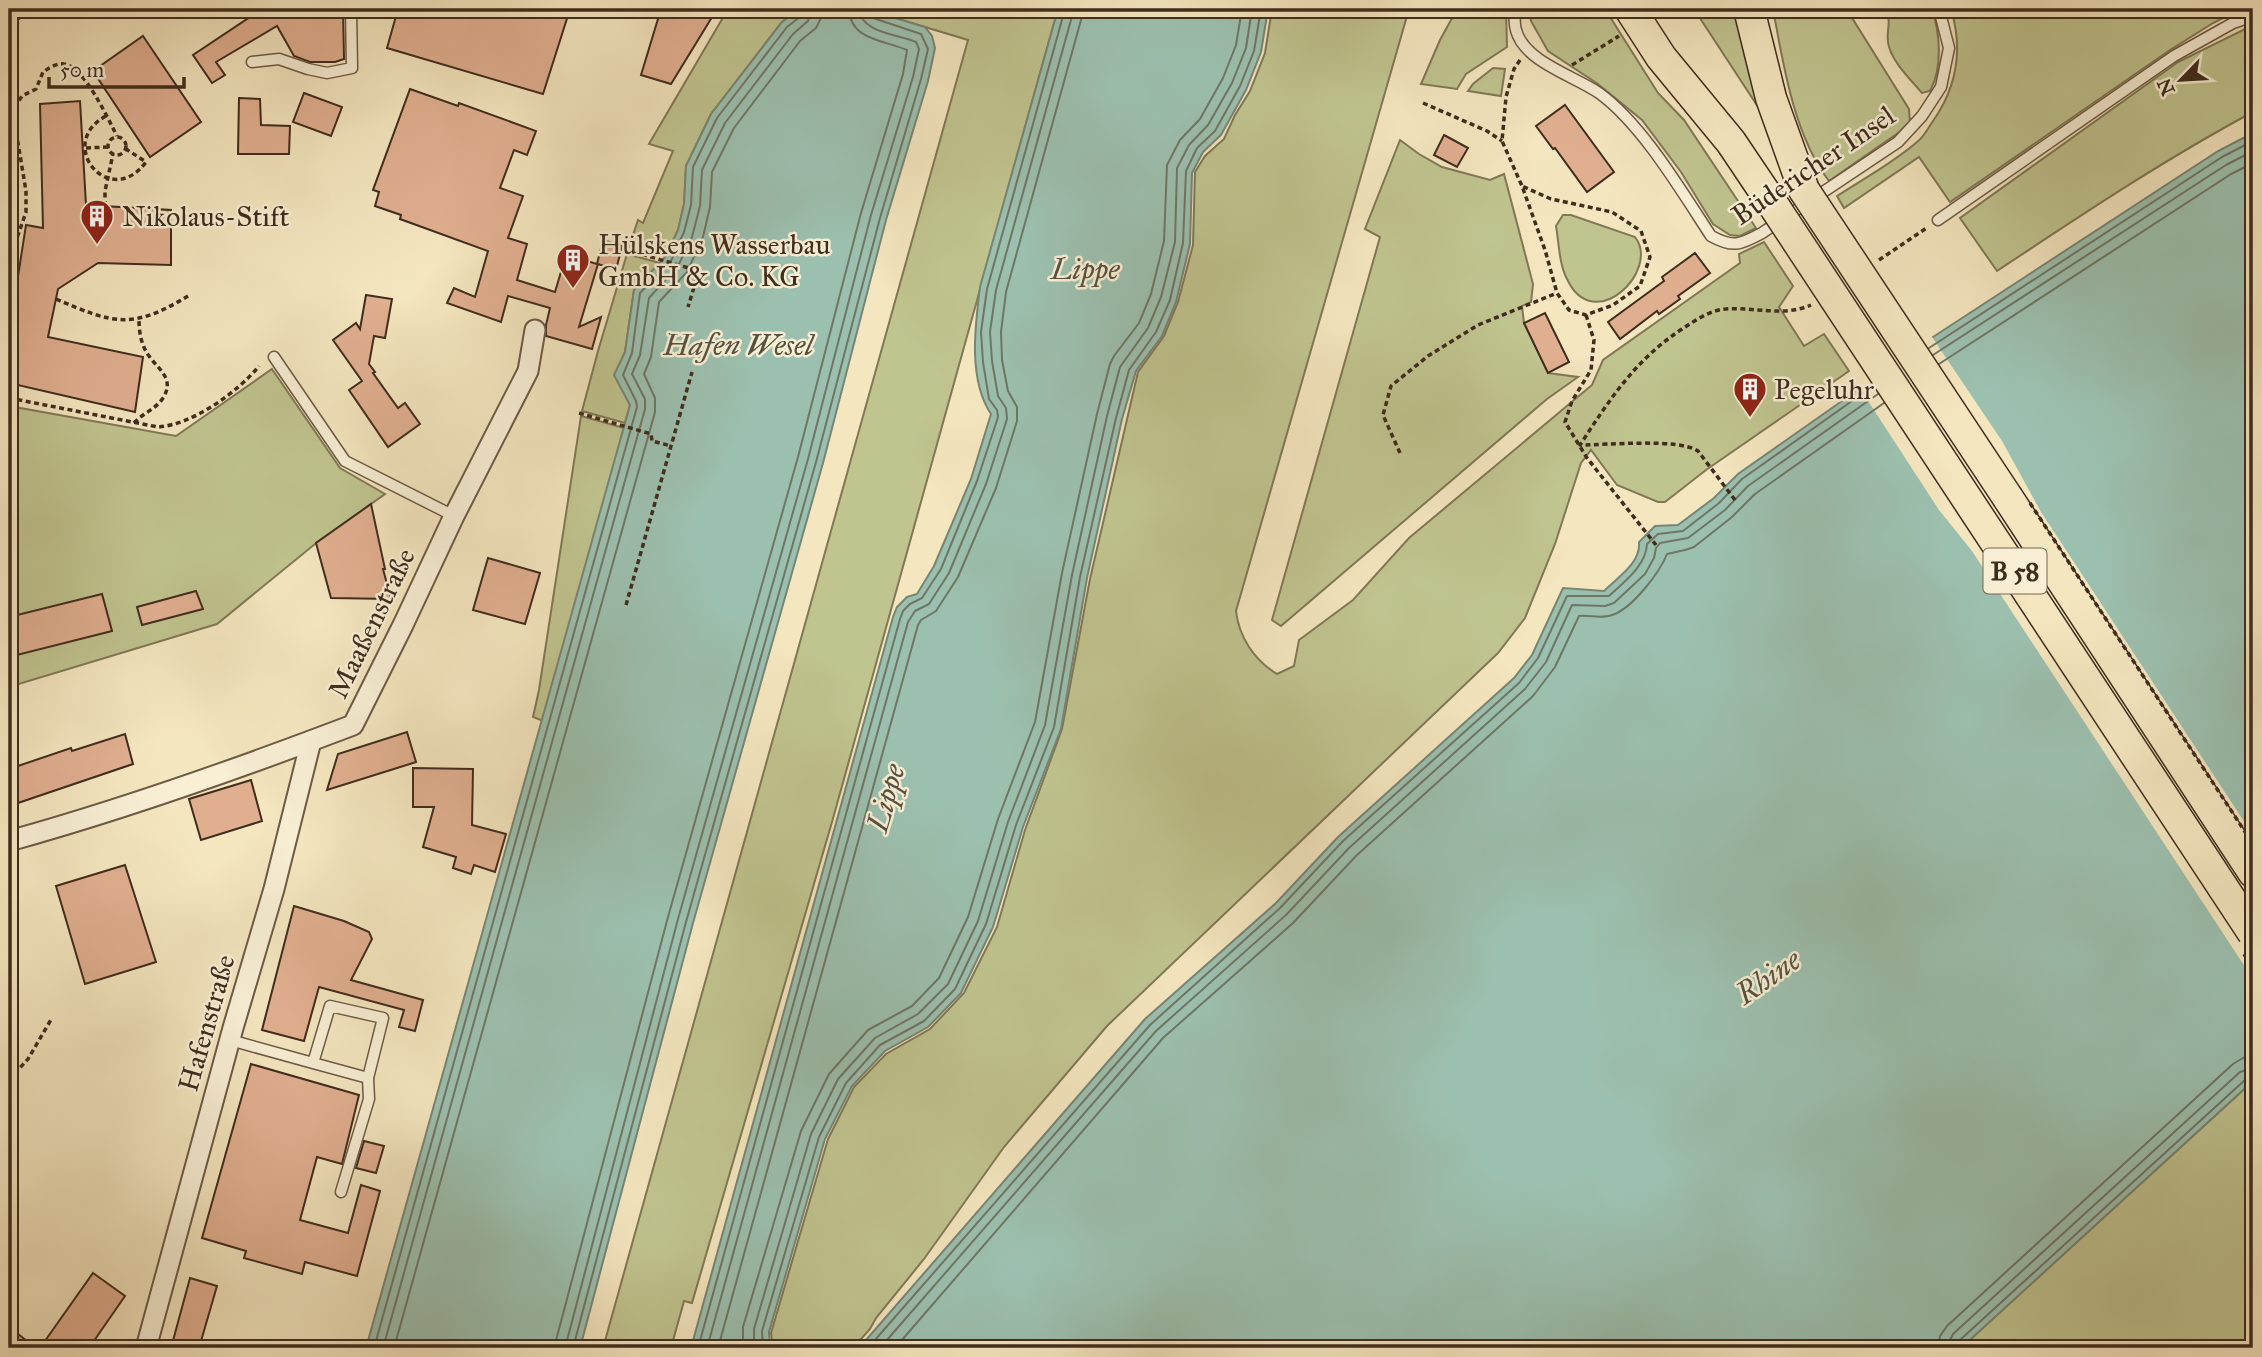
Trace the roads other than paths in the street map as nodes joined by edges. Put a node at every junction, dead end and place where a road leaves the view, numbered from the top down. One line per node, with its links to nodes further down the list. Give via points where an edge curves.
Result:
1 (351, 9): 7 (lane, via 352,68 327,73 279,59)
2 (1514, 9): 3 (lane, Büdericher Insel, via 1516,30 1527,50 1599,94 1635,128 1711,236 1726,244 1743,244 1762,233 1898,142 1922,116 1941,87 1949,48)
3 (1939, 9)
4 (1752, 14): 14 (main road, B 58, bridge, via 1771,98 1804,190)
5 (2253, 16): 8 (lane, via 2175,56)
6 (1627, 21): 15 (main road, B 58, bridge, via 1731,142)
7 (252, 62)
8 (1938, 220)
9 (535, 330): 11 (street, Maaßenstraße, via 528,371)
10 (274, 356): 11 (lane, via 345,461)
11 (454, 516): 12 (street, Maaßenstraße, via 353,725)
12 (311, 741): 13 (street, Maaßenstraße); 16 (street, Hafenstraße)
13 (9, 841)
14 (2253, 873)
15 (2253, 933)
16 (230, 1040): 17 (lane); 20 (street, Hafenstraße)
17 (313, 1063): 18 (lane); 18 (lane, via 330,1006 383,1018)
18 (368, 1078): 19 (lane, via 369,1099)
19 (341, 1192)
20 (154, 1320): 21 (street, Hafenstraße); 22 (street, Hafenstraße)
21 (133, 1348)
22 (146, 1348)

